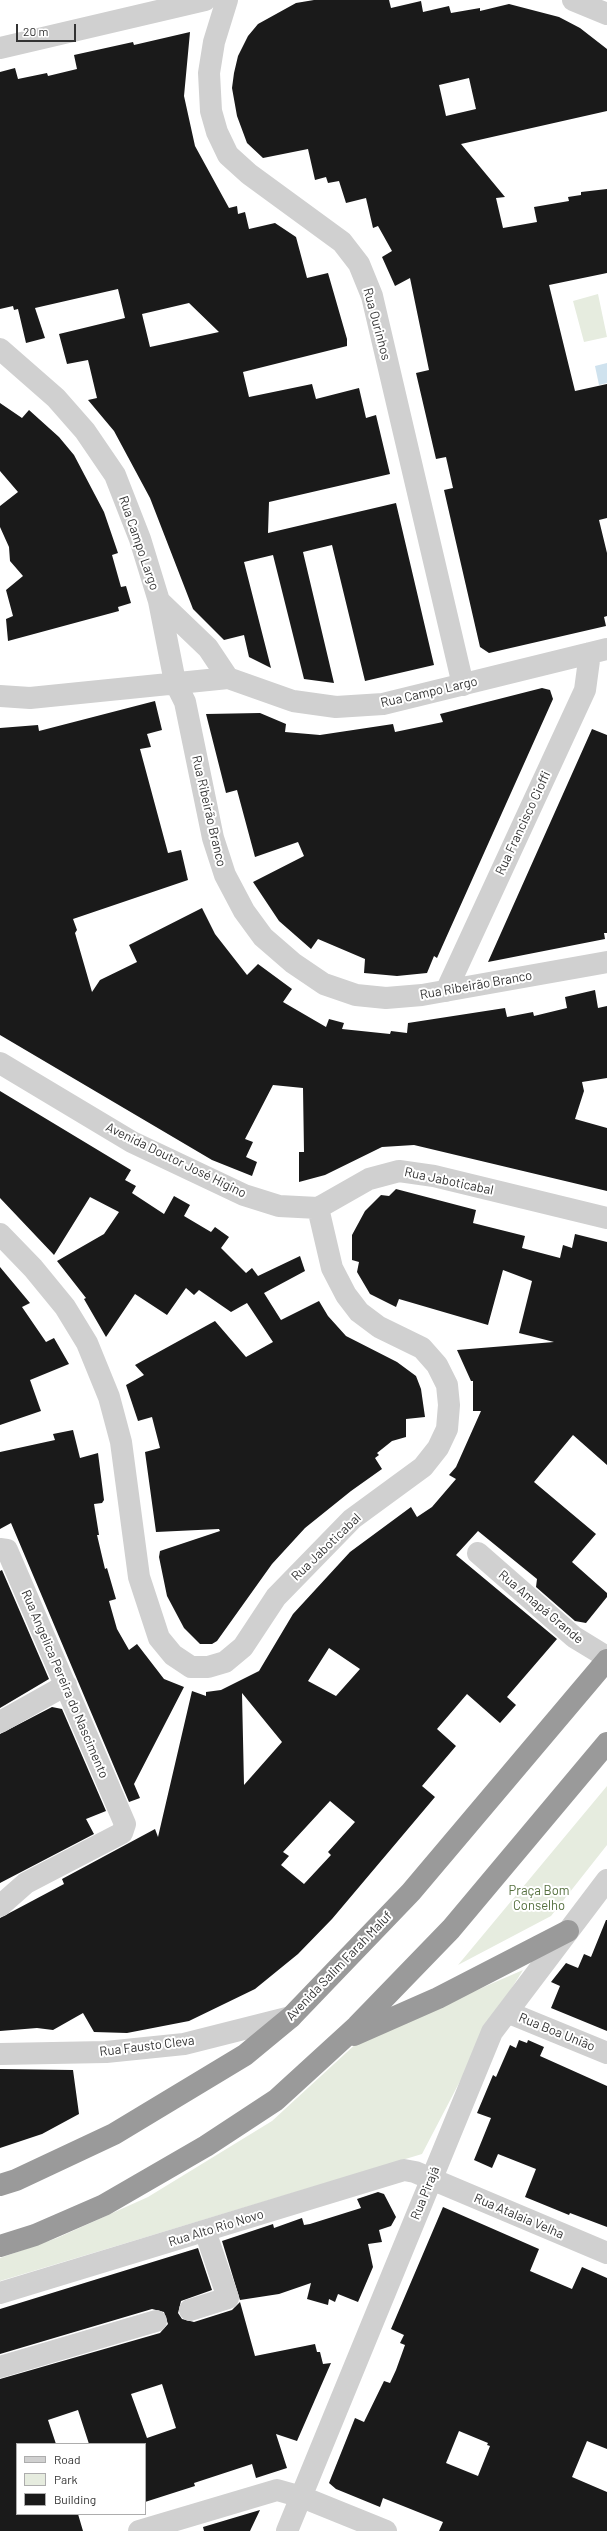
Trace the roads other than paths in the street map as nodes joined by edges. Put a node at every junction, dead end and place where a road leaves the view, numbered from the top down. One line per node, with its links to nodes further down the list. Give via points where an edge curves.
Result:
1 (204, 0): 5 (street)
2 (227, 0): 11 (street, Rua Ourinhos, via 214,42 209,73 211,111 217,132 228,155 249,174 342,242 358,264 372,296)
3 (573, 0): 4 (street)
4 (607, 14)
5 (0, 48)
6 (0, 349): 7 (street, Rua Campo Largo, via 56,398 85,431 115,475 140,539)
7 (158, 601): 9 (street, Rua Campo Largo, via 208,648); 10 (street, Rua Ribeirão Branco)
8 (598, 651): 11 (street, Rua Campo Largo); 14 (street, Rua Francisco Cioffi, via 585,690)
9 (228, 678): 10 (street, via 219,681); 11 (street, Rua Campo Largo, via 293,702 336,707 383,704)
10 (176, 682): 12 (street, via 30,698); 14 (street, Rua Ribeirão Branco, via 185,702 213,838 225,875 244,911 263,937 293,963 324,984 356,996 386,998)
11 (462, 685)
12 (0, 696)
13 (607, 962): 14 (street, Rua Ribeirão Branco)
14 (446, 991)
15 (0, 1063): 16 (street, Avenida Doutor José Higino, via 132,1142 260,1202 279,1206)
16 (318, 1208): 17 (street, Rua Jaboticabal, via 369,1178 399,1171 434,1176); 18 (street, Rua Jaboticabal, via 332,1268 346,1295 359,1312 379,1328 422,1348 437,1365 446,1385 449,1405 447,1429 438,1448 423,1467 352,1520 276,1597 243,1647 225,1662 208,1668 191,1667 173,1655 159,1638 138,1577 121,1442 109,1398 87,1343 65,1307 33,1268)
17 (607, 1218)
18 (0, 1234)
19 (0, 1549): 22 (street, Rua Angelica Pereira do Nascimento, via 7,1550)
20 (478, 1553): 21 (street, Rua Amapá Grande, via 574,1637)
21 (607, 1659): 29 (highway, Avenida Salim Farah Maluf, via 411,1892)
22 (66, 1685): 23 (street); 26 (street, Rua Angelica Pereira do Nascimento, via 125,1824 122,1833 26,1882)
23 (0, 1722)
24 (607, 1743): 30 (highway, via 451,1929)
25 (607, 1880): 27 (street, Rua Pirajá)
26 (0, 1906)
27 (568, 1931): 28 (street, Rua Pirajá); 30 (highway, via 438,1998)
28 (507, 2012): 31 (street, Rua Boa União); 33 (street, Rua Pirajá, via 492,2032)
29 (291, 2017): 32 (street, Rua Fausto Cleva, via 184,2044 106,2052); 34 (highway, Avenida Salim Farah Maluf, via 245,2055 114,2134)
30 (340, 2041): 36 (highway, via 276,2100 206,2146 104,2205 35,2235)
31 (607, 2052)
32 (0, 2054)
33 (431, 2179): 35 (street, Rua Alto Rio Novo, via 404,2170); 37 (street, Rua Atalaia Velha); 42 (street, Rua Pirajá)
34 (0, 2185)
35 (205, 2231): 38 (street, Rua Alto Rio Novo); 39 (street, via 228,2298)
36 (0, 2246)
37 (607, 2253)
38 (0, 2294)
39 (190, 2310)
40 (156, 2321): 41 (street)
41 (0, 2367)
42 (302, 2497): 43 (street, via 269,2490); 44 (street, Rua Pirajá); 45 (street)
43 (139, 2531)
44 (287, 2531)
45 (386, 2531)

